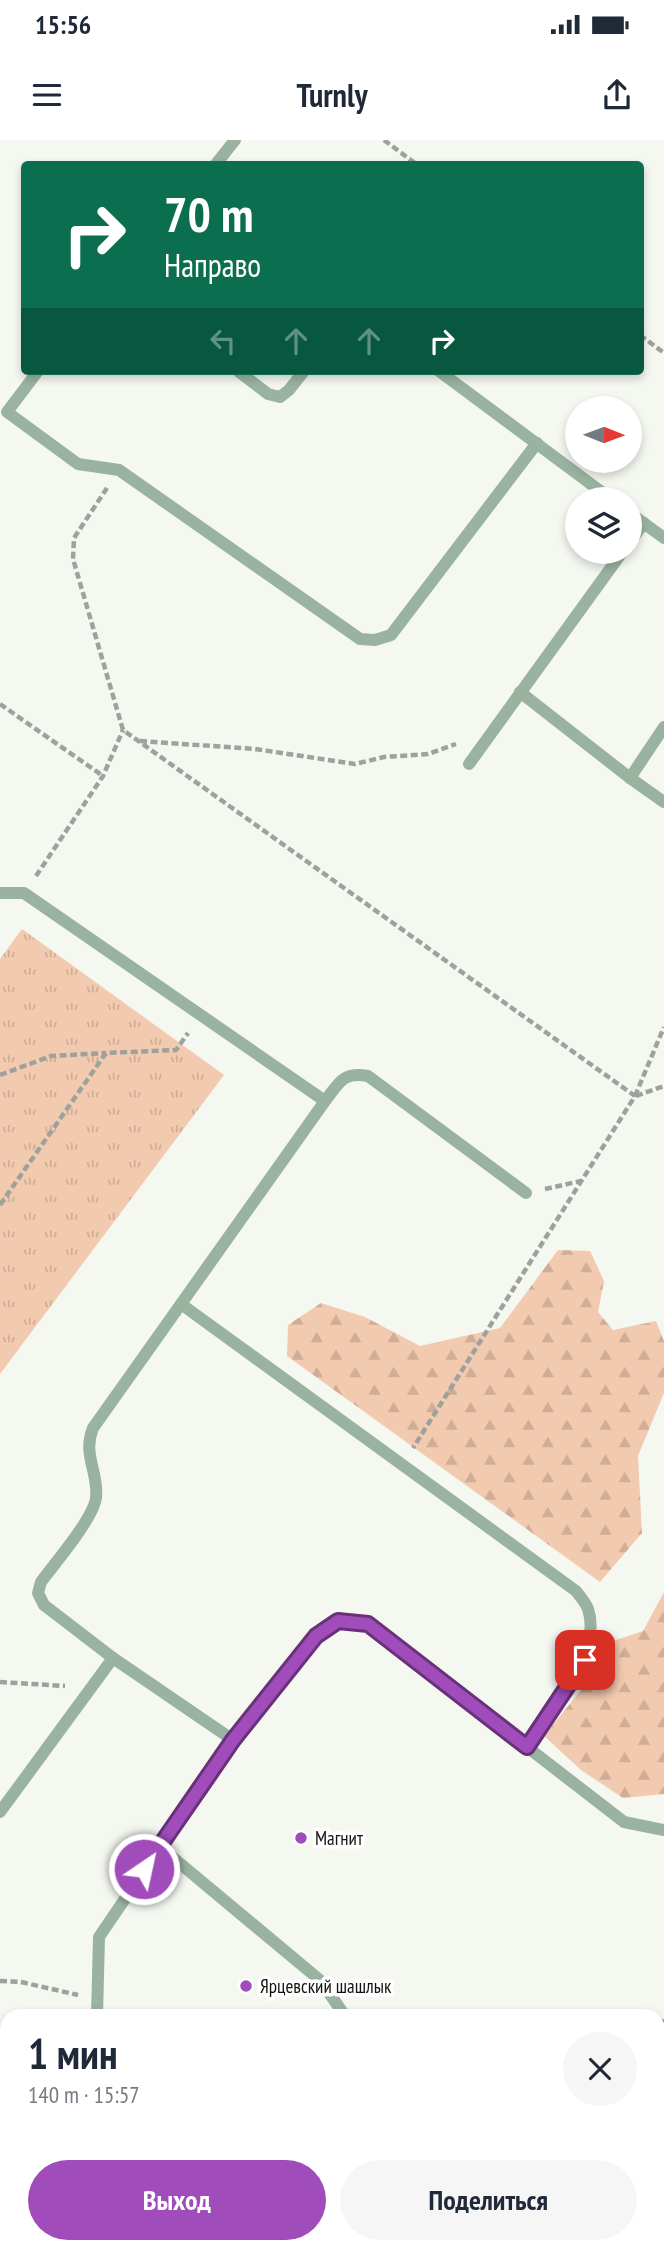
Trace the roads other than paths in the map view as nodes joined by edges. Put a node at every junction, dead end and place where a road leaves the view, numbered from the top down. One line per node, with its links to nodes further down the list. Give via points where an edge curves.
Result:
1 (235, 140): 2 (lane)
2 (218, 161)
3 (35, 375): 7 (lane, via 7,412 78,464 119,470 360,639 391,635)
4 (243, 375): 5 (lane, via 268,394 280,397)
5 (301, 375)
6 (444, 375): 7 (lane)
7 (537, 443): 8 (lane)
8 (595, 487)
9 (644, 523): 10 (lane); 11 (lane)
10 (642, 526)
11 (664, 538)
12 (614, 564): 13 (lane)
13 (520, 692): 15 (lane); 16 (lane)
14 (664, 727): 16 (lane)
15 (469, 764)
16 (630, 778): 17 (lane)
17 (664, 802)
18 (0, 893): 19 (lane, via 24,893)
19 (325, 1101): 20 (lane, via 342,1078 355,1073 368,1076); 21 (lane)
20 (526, 1193)
21 (181, 1304): 22 (lane, via 93,1428 88,1441 96,1486 93,1509 41,1582 38,1593 44,1605); 24 (lane, via 576,1591 588,1609 592,1633 585,1660)
22 (113, 1658): 23 (lane); 25 (lane)
23 (233, 1740): 24 (lane, via 316,1636 338,1621 368,1624); 27 (lane)
24 (527, 1747): 26 (lane, via 624,1822)
25 (0, 1812)
26 (664, 1830)
27 (159, 1846): 28 (lane, via 99,1937); 29 (lane, via 321,1981)
28 (97, 2009)
29 (340, 2009)

